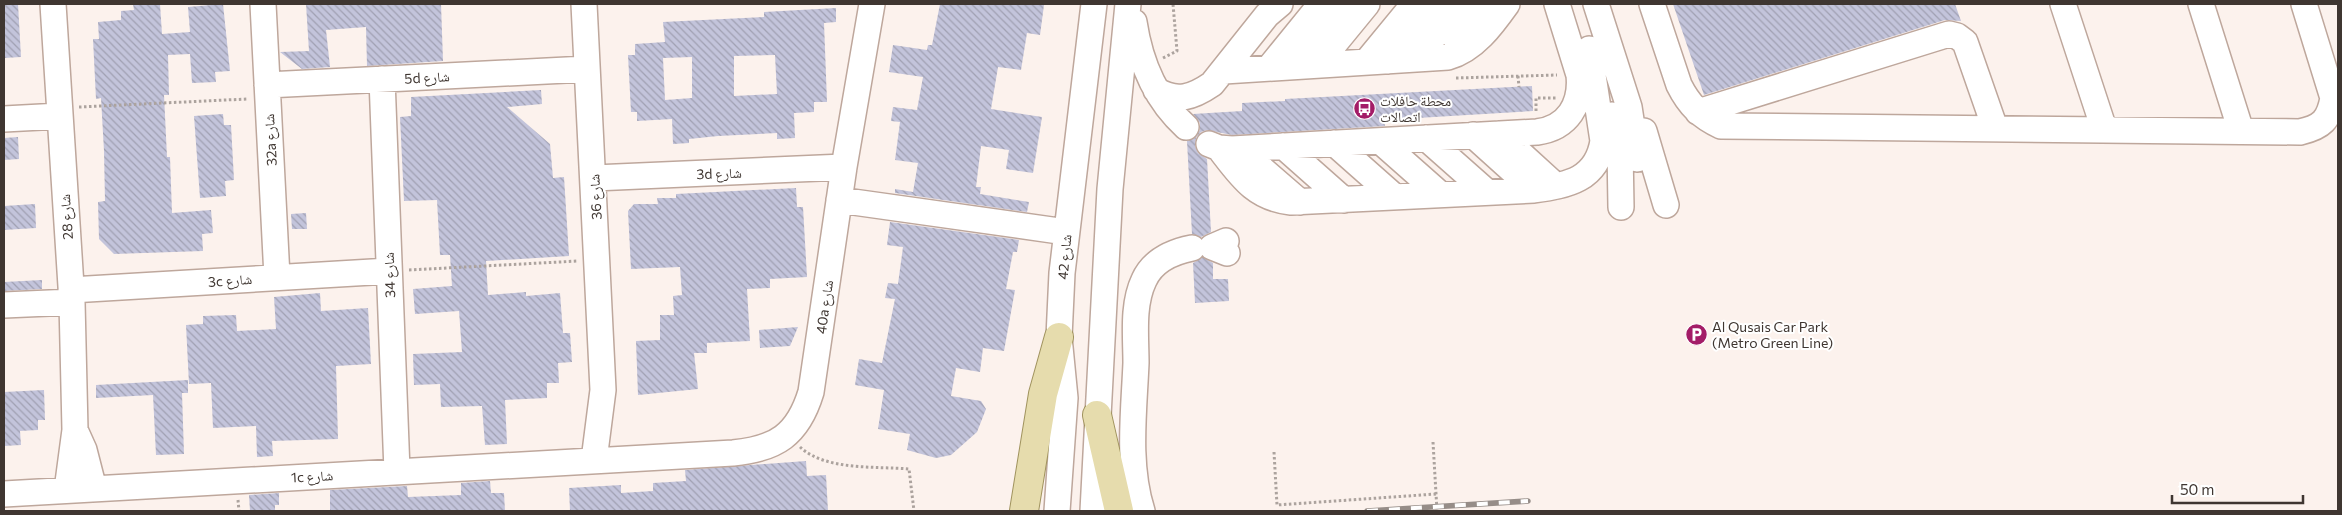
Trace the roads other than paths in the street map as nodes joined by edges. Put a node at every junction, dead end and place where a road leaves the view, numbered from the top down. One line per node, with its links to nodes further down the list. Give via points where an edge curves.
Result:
1 (53, 4): 34 (street, شارع 28)
2 (263, 4): 32 (street, 32a شارع)
3 (584, 4): 28 (street, شارع 36)
4 (872, 4): 45 (street, 40a شارع)
5 (1094, 4): 53 (street, شارع 42)
6 (1129, 4): 31 (street, via 1138,47); 61 (street, via 1110,189)
7 (1280, 4): 29 (street, via 1267,15)
8 (1322, 4): 27 (street)
9 (1344, 4): 27 (street)
10 (1367, 4): 27 (street)
11 (1392, 4): 26 (street)
12 (1414, 4): 26 (street)
13 (1440, 4): 26 (street)
14 (1461, 4): 25 (street)
15 (1482, 4): 25 (street)
16 (1507, 4): 25 (street, via 1465,51)
17 (1557, 4): 41 (street, via 1579,75 1576,105 1567,118 1553,128)
18 (1574, 4): 24 (street)
19 (1596, 4): 33 (street)
20 (1652, 4): 35 (street, via 1679,85)
21 (2063, 4): 39 (street)
22 (2201, 4): 40 (street)
23 (2304, 4): 40 (street, via 2330,85 2333,98 2331,112 2314,129 2300,132)
24 (1589, 49): 33 (street, via 1618,135 1629,207 1635,139); 47 (street, via 1603,141 1601,156 1584,176)
25 (1427, 59): 26 (street)
26 (1366, 62): 27 (street)
27 (1293, 67): 29 (street)
28 (586, 69): 30 (street, 5d شارع); 46 (street, شارع 36)
29 (1224, 71): 31 (street, via 1212,84 1188,97 1172,98)
30 (382, 79): 32 (street, 5d شارع); 55 (street, شارع 34)
31 (1156, 90): 37 (street)
32 (268, 91): 56 (street, 32a شارع)
33 (1625, 91): 52 (street, via 1643,128)
34 (60, 112): 36 (street); 57 (street, شارع 28)
35 (1698, 112): 38 (street, via 1721,126 1734,127); 38 (street, via 1949,34 1965,42)
36 (4, 119)
37 (1186, 127)
38 (1995, 128): 39 (street)
39 (2104, 129): 40 (street)
40 (2241, 131)
41 (1499, 134): 42 (street); 47 (street)
42 (1464, 136): 43 (street); 47 (street); 48 (street)
43 (1369, 141): 44 (street); 48 (street); 48 (street); 48 (street); 49 (street, via 1323,156)
44 (1242, 147): 51 (street); 51 (street)
45 (844, 167): 46 (street, 3d شارع); 50 (street, 40a شارع)
46 (594, 178): 60 (street, شارع 36)
47 (1545, 188): 48 (street)
48 (1451, 194): 49 (street)
49 (1370, 198): 51 (street)
50 (840, 200): 53 (street); 63 (street, 40a شارع, via 811,392 806,410 796,426 784,438 750,452)
51 (1322, 201)
52 (1666, 205)
53 (1066, 232): 59 (street, شارع 42)
54 (1214, 247): 73 (street, via 1176,251 1162,258 1151,268 1138,296 1133,453)
55 (389, 271): 56 (street, 3c شارع); 65 (street, شارع 34)
56 (277, 277): 57 (street, 3c شارع)
57 (71, 296): 58 (street, 3c شارع); 62 (street, شارع 28)
58 (4, 305)
59 (1059, 338): 69 (main road, via 1042,394); 70 (street, شارع 42, via 1065,398)
60 (603, 390): 63 (street, شارع 36); 64 (street, شارع 36)
61 (1097, 415): 71 (street); 72 (main road)
62 (75, 430): 66 (street, شارع 28); 67 (street, شارع 28)
63 (620, 458): 64 (street, 1c شارع)
64 (594, 460): 65 (street, 1c شارع)
65 (397, 471): 66 (street, 1c شارع)
66 (94, 488): 67 (street, 1c شارع)
67 (67, 490): 68 (street, 1c شارع)
68 (4, 494)
69 (1024, 511)
70 (1057, 511)
71 (1093, 511)
72 (1119, 511)
73 (1142, 511)

